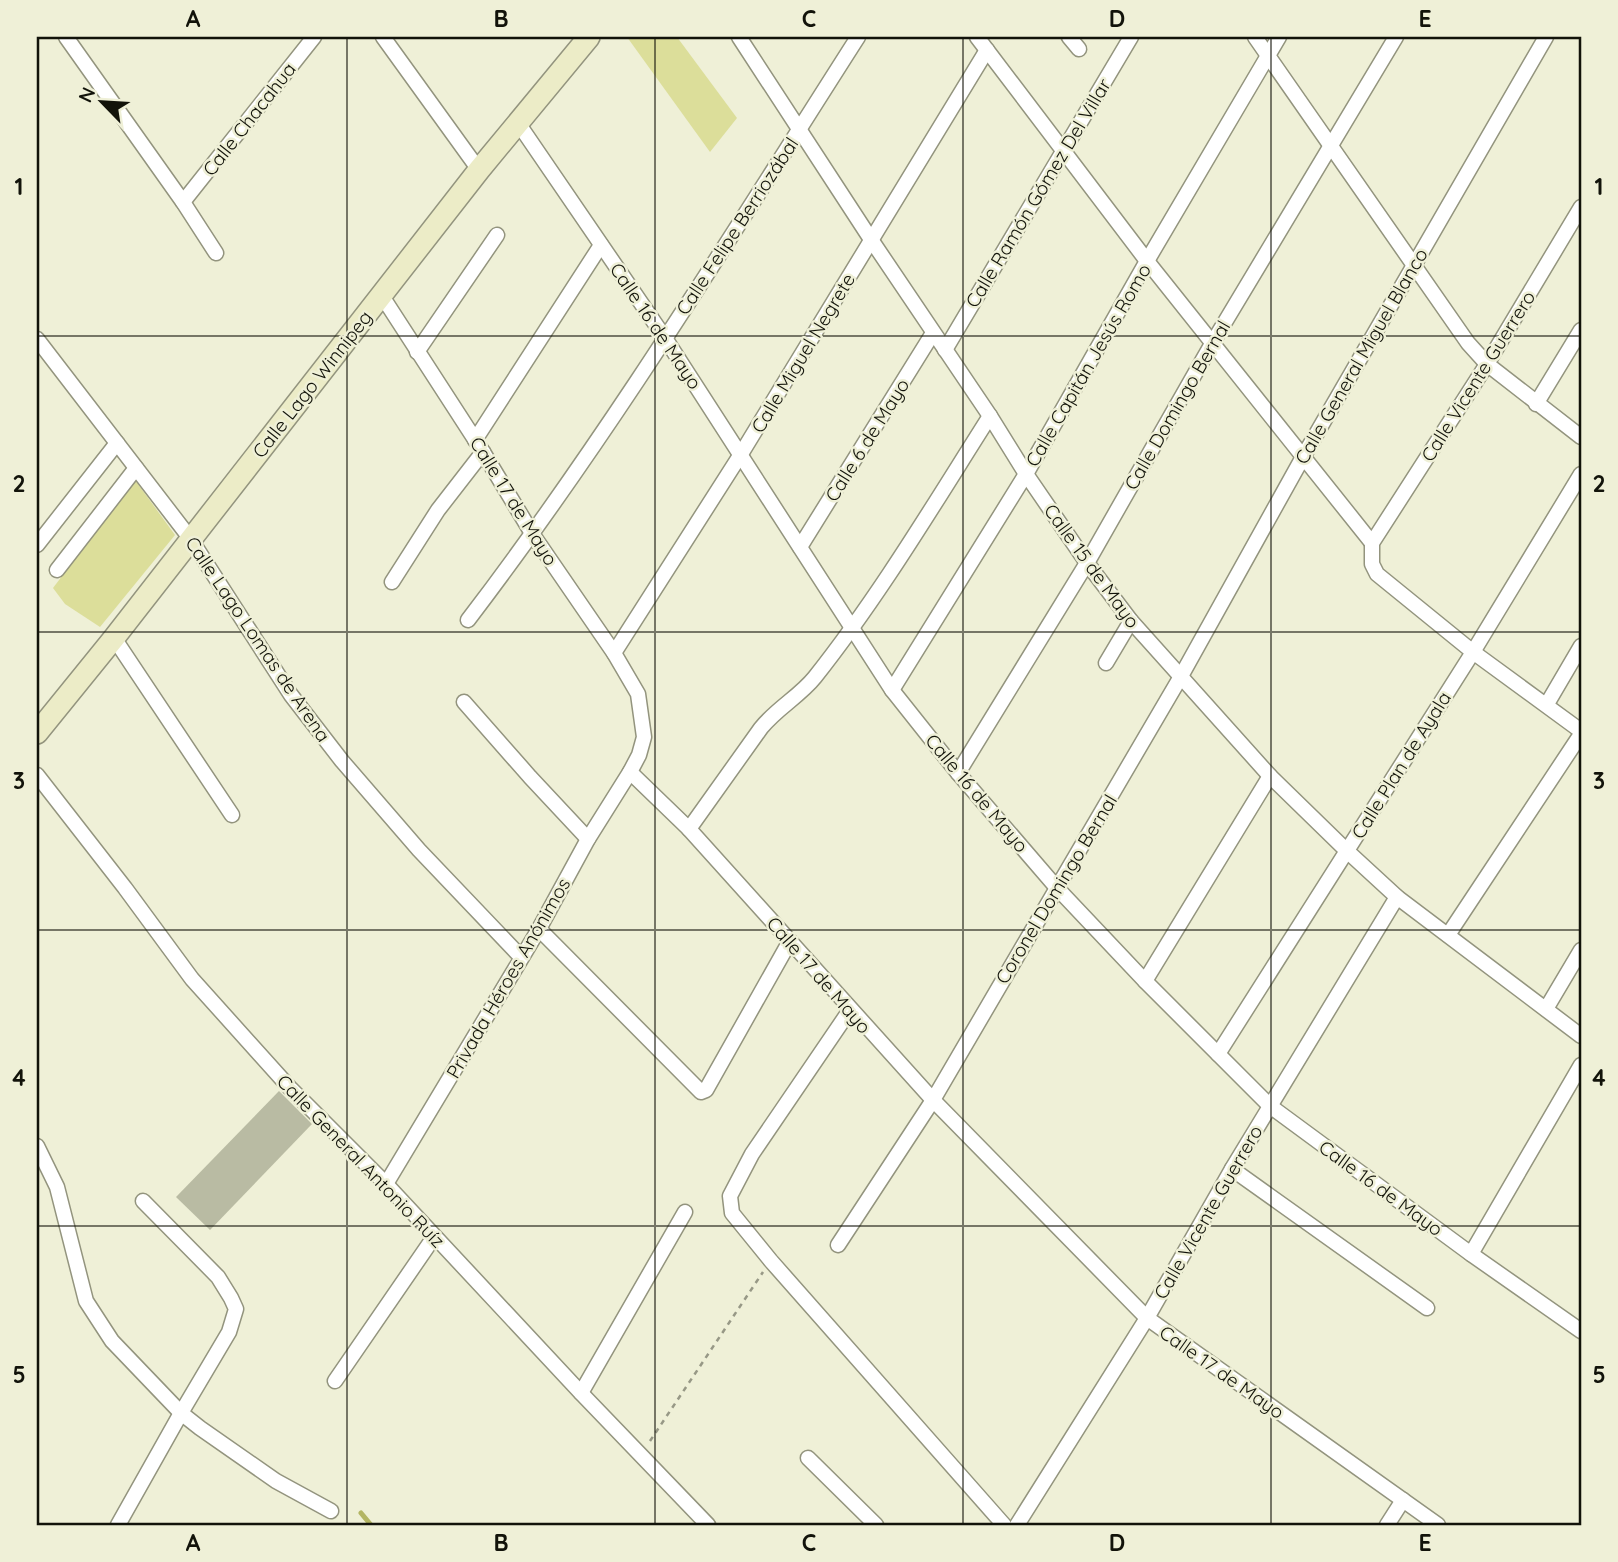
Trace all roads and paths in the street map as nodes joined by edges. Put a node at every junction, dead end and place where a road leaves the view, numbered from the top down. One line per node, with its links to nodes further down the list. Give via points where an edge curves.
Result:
1 (66, 37): 22 (street)
2 (314, 37): 22 (street, Calle Chacahua)
3 (383, 37): 21 (street)
4 (589, 37): 17 (main road, Calle Lago Winnipeg)
5 (739, 37): 18 (street, Calle 15 de Mayo)
6 (858, 37): 18 (street, Calle Felipe Berriozábal)
7 (977, 37): 15 (street)
8 (1069, 37): 14 (street)
9 (1131, 37): 20 (street, Calle Ramón Gómez Del Villar)
10 (1255, 37): 16 (street)
11 (1279, 37): 16 (street, Calle Capitán Jesús Romo)
12 (1396, 37): 19 (street, Calle Domingo Bernal)
13 (1546, 37): 29 (street, Calle General Miguel Blanco)
14 (1079, 49)
15 (987, 50): 20 (street); 25 (street, Calle Miguel Negrete)
16 (1268, 55): 19 (street); 28 (street, Calle Capitán Jesús Romo)
17 (518, 123): 21 (main road, Calle Lago Winnipeg); 26 (street, Calle 16 de Mayo)
18 (799, 129): 25 (street, Calle 15 de Mayo); 33 (street, Calle Felipe Berriozábal)
19 (1331, 145): 29 (street); 35 (street, Calle Domingo Bernal)
20 (1063, 151): 28 (street); 36 (street, Calle Ramón Gómez Del Villar)
21 (479, 170): 30 (main road, Calle Lago Winnipeg)
22 (183, 202): 27 (street)
23 (1581, 207): 38 (street, Calle Vicente Guerrero)
24 (497, 236): 37 (street)
25 (872, 241): 32 (street, Calle 15 de Mayo); 44 (street, Calle Miguel Negrete)
26 (601, 245): 33 (street, Calle 16 de Mayo); 43 (street)
27 (216, 253)
28 (1147, 261): 35 (street); 47 (street, Calle Capitán Jesús Romo)
29 (1413, 264): 38 (street); 45 (street, Calle General Miguel Blanco)
30 (382, 296): 37 (street, Calle 17 de Mayo); 50 (main road, Calle Lago Winnipeg)
31 (1581, 330): 39 (street)
32 (933, 333): 36 (street, Calle 15 de Mayo); 53 (street, Calle 6 de Mayo)
33 (665, 338): 44 (street, Calle 16 de Mayo); 49 (street, Calle Felipe Berriozábal)
34 (37, 339): 42 (street, Calle Lago Lomas de Arena)
35 (1213, 342): 45 (street); 54 (street, Calle Domingo Bernal)
36 (946, 350): 40 (street, Calle 15 de Mayo)
37 (417, 352): 43 (street, Calle 17 de Mayo)
38 (1488, 364): 39 (street); 51 (street, Calle Vicente Guerrero)
39 (1536, 404): 41 (street)
40 (990, 416): 47 (street, Calle 15 de Mayo); 59 (street)
41 (1581, 437)
42 (117, 443): 46 (street, Calle Lago Lomas de Arena); 52 (street)
43 (479, 446): 49 (street, Calle 17 de Mayo); 56 (street)
44 (741, 454): 53 (street, Calle 16 de Mayo); 63 (street, Calle Miguel Negrete)
45 (1303, 457): 51 (street); 65 (street, Calle General Miguel Blanco)
46 (136, 468): 50 (street, Calle Lago Lomas de Arena); 55 (street)
47 (1026, 474): 54 (street, Calle 15 de Mayo); 66 (street, Calle Capitán Jesús Romo)
48 (1581, 474): 62 (street, Calle Plan de Ayala)
49 (533, 535): 57 (street, Calle Felipe Berriozábal); 63 (street, Calle 17 de Mayo)
50 (190, 538): 60 (main road, Calle Lago Winnipeg); 85 (street, Calle Lago Lomas de Arena, via 291,695 342,761 435,868)
51 (1372, 543): 62 (street, via 1377,575)
52 (37, 545)
53 (800, 547): 59 (street, Calle 16 de Mayo)
54 (1087, 564): 58 (street, Calle 15 de Mayo); 72 (street, Calle Domingo Bernal)
55 (57, 570)
56 (392, 582)
57 (468, 620)
58 (1131, 621): 64 (street); 65 (street, Calle 15 de Mayo)
59 (853, 628): 66 (street, Calle 16 de Mayo); 76 (street, via 812,681 761,728)
60 (114, 638): 69 (main road, Calle Lago Winnipeg); 75 (street)
61 (1581, 646): 68 (street)
62 (1473, 652): 68 (street); 78 (street, Calle Plan de Ayala)
63 (614, 653): 71 (street, Calle 17 de Mayo, via 638,694 643,720 644,737)
64 (1106, 663)
65 (1180, 678): 74 (street, Calle 15 de Mayo); 79 (street, Coronel Domingo Bernal)
66 (892, 690): 72 (street, Calle 16 de Mayo)
67 (464, 702): 77 (street)
68 (1546, 704): 70 (street)
69 (37, 733)
70 (1581, 733): 82 (street)
71 (630, 772): 76 (street, Calle 17 de Mayo); 77 (street, Privada Héroes Anónimos)
72 (958, 773): 79 (street, Calle 16 de Mayo)
73 (37, 775): 96 (street, Calle General Antonio Ruíz, via 191,979)
74 (1270, 776): 78 (street, Calle 15 de Mayo); 86 (street)
75 (232, 815)
76 (689, 829): 83 (street, Calle 17 de Mayo)
77 (588, 839): 81 (street, Privada Héroes Anónimos)
78 (1347, 851): 80 (street, Calle 15 de Mayo); 90 (street, Calle Plan de Ayala)
79 (1058, 888): 86 (street, Calle 16 de Mayo); 92 (street, Coronel Domingo Bernal)
80 (1397, 897): 82 (street, Calle 15 de Mayo); 93 (street, Calle Vicente Guerrero)
81 (539, 929): 83 (street, via 697,1091 706,1090); 85 (street, Privada Héroes Anónimos)
82 (1448, 934): 87 (street, Calle 15 de Mayo)
83 (790, 941): 88 (street, Calle 17 de Mayo)
84 (1581, 950): 87 (street)
85 (522, 957): 96 (street, Privada Héroes Anónimos)
86 (1145, 981): 90 (street, Calle 16 de Mayo)
87 (1546, 1009): 89 (street, Calle 15 de Mayo)
88 (850, 1010): 92 (street, Calle 17 de Mayo); 102 (street, via 752,1154 730,1196 732,1213)
89 (1581, 1036)
90 (1218, 1054): 93 (street, Calle 16 de Mayo)
91 (1581, 1065): 101 (street)
92 (933, 1100): 100 (street, Coronel Domingo Bernal); 104 (street, Calle 17 de Mayo)
93 (1270, 1106): 95 (street, Calle Vicente Guerrero); 101 (street, Calle 16 de Mayo)
94 (37, 1146): 108 (street, via 57,1188 86,1301 112,1342)
95 (1232, 1170): 103 (street); 104 (street, Calle Vicente Guerrero)
96 (386, 1184): 99 (street, Calle General Antonio Ruíz)
97 (144, 1201): 108 (street, via 218,1277 236,1309 229,1332)
98 (685, 1212): 107 (street)
99 (434, 1237): 106 (street); 107 (street, Calle General Antonio Ruíz)
100 (838, 1245)
101 (1471, 1254): 105 (street, Calle 16 de Mayo)
102 (771, 1261): 109 (path); 116 (street)
103 (1427, 1308)
104 (1147, 1318): 111 (street, Calle 17 de Mayo); 117 (street, Calle Vicente Guerrero)
105 (1581, 1331)
106 (335, 1381)
107 (581, 1393): 109 (street, Calle General Antonio Ruíz)
108 (181, 1413): 112 (street, via 276,1481); 113 (street)
109 (641, 1456): 114 (street, Calle General Antonio Ruíz)
110 (808, 1458): 115 (street)
111 (1403, 1500): 118 (street); 119 (street, Calle 17 de Mayo)
112 (331, 1511)
113 (118, 1525)
114 (708, 1525)
115 (876, 1525)
116 (1004, 1525)
117 (1017, 1525)
118 (1387, 1525)
119 (1438, 1525)

